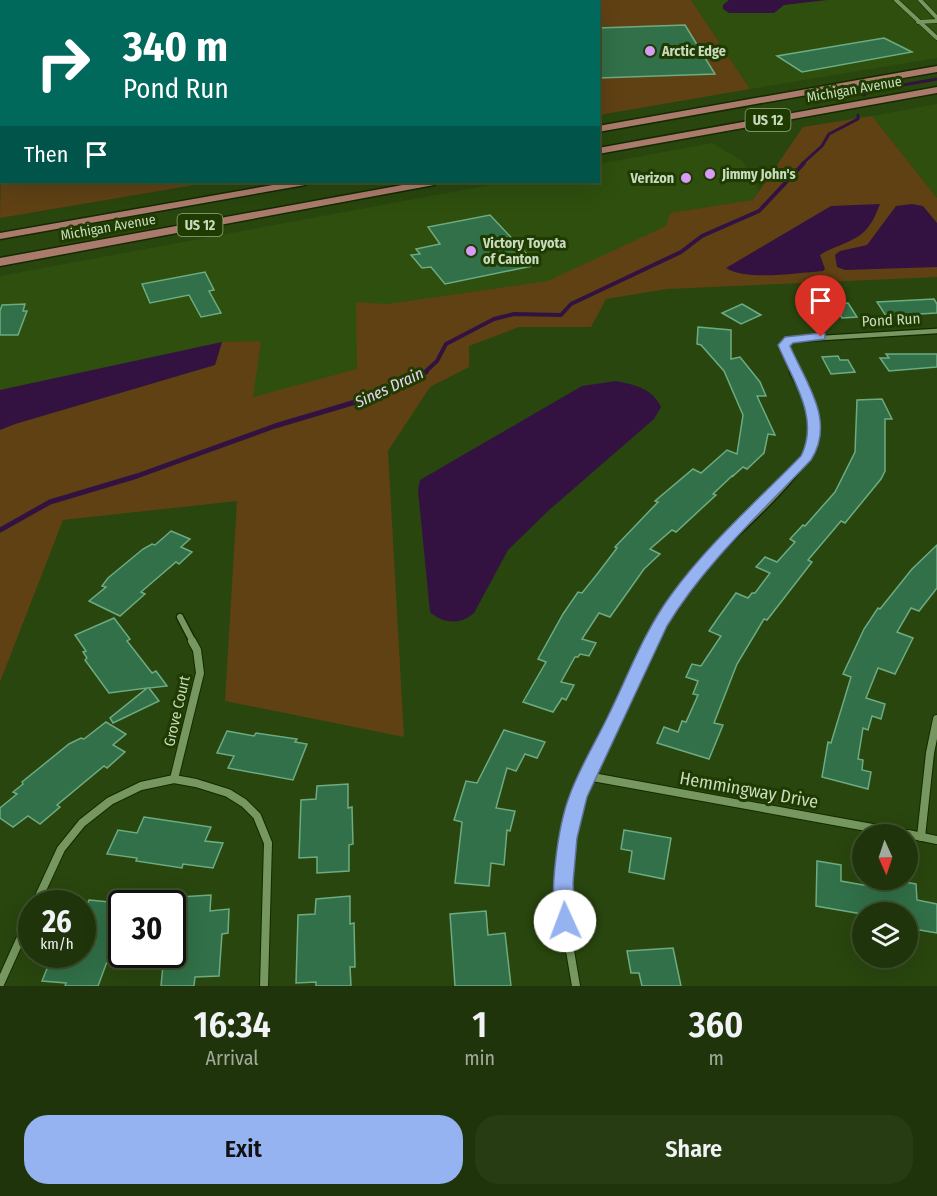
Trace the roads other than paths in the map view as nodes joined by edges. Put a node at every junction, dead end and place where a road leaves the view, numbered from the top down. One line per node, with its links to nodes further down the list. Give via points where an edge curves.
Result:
1 (896, 0): 4 (street)
2 (920, 0): 3 (street)
3 (937, 19): 4 (street)
4 (918, 22): 5 (street)
5 (937, 38)
6 (937, 69): 8 (main road, Michigan Avenue / US 12)
7 (937, 90): 10 (main road, Michigan Avenue / US 12)
8 (611, 127): 9 (main road, Michigan Avenue / US 12); 10 (main road, via 606,137)
9 (600, 129)
10 (616, 147): 11 (main road, Michigan Avenue / US 12)
11 (600, 151)
12 (299, 183): 14 (main road, Michigan Avenue / US 12)
13 (413, 184): 15 (main road, Michigan Avenue / US 12)
14 (0, 236)
15 (0, 262)
16 (937, 331): 19 (street, Pond Run, via 797,338 785,343 784,350 814,414 813,445 800,466 711,556 676,599)
17 (180, 617): 20 (street, Grove Court, via 197,650 200,673)
18 (937, 719): 23 (street)
19 (587, 776): 21 (street, Hemmingway Drive); 29 (street, Pond Run, via 568,838 564,883 565,921)
20 (174, 779): 25 (street, via 138,786 99,809 62,848); 28 (street, via 226,792 241,800 254,811 265,831 268,843)
21 (852, 824)
22 (918, 836): 23 (street, Hemmingway Drive)
23 (921, 837): 24 (street, Hemmingway Drive)
24 (937, 840)
25 (42, 890)
26 (18, 944): 27 (street)
27 (0, 984)
28 (264, 986)
29 (576, 986)

